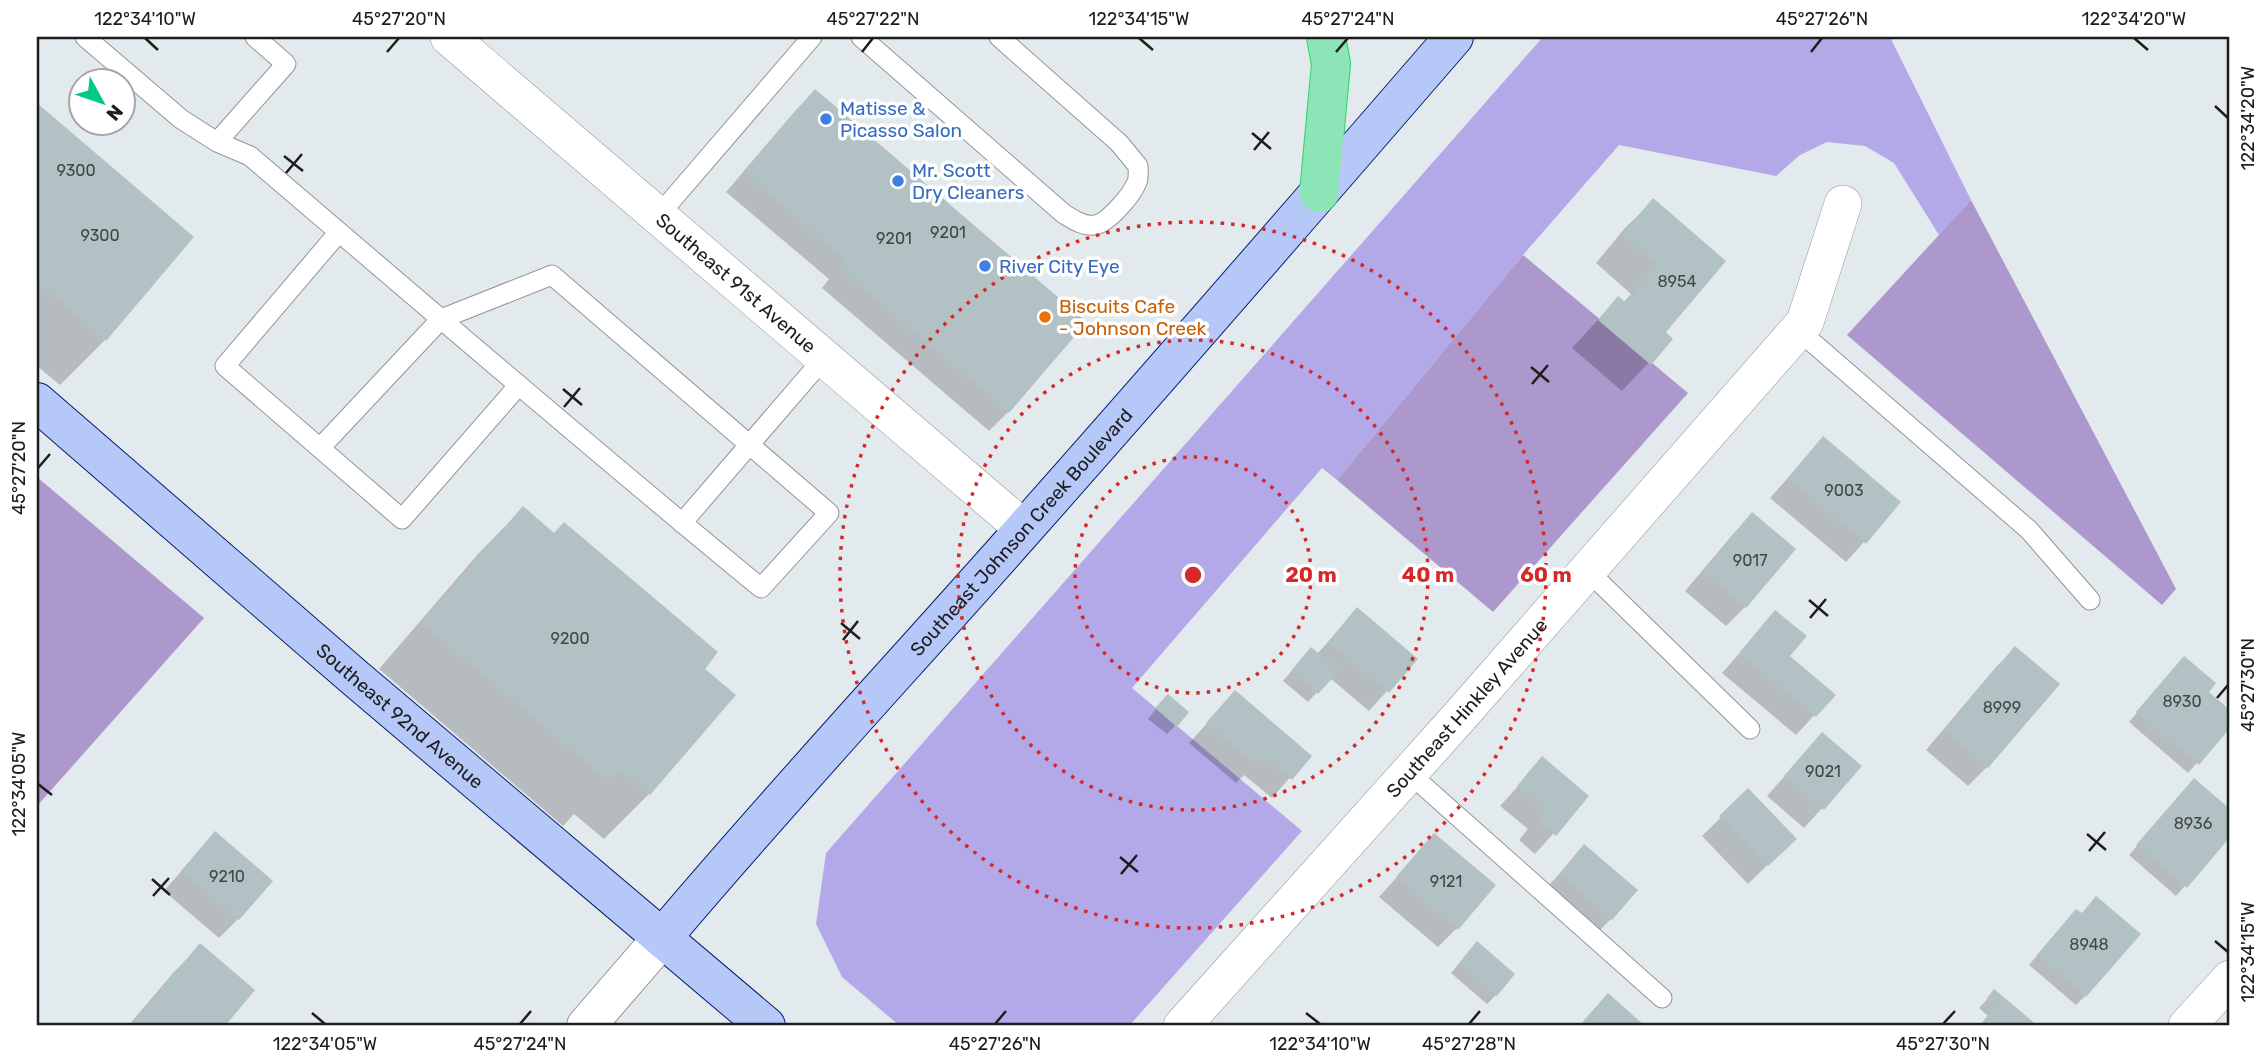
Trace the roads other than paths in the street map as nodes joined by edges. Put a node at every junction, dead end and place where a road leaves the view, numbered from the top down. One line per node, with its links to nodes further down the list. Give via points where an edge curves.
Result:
1 (85, 37): 9 (lane, via 181,119)
2 (255, 37): 9 (lane, via 286,64)
3 (449, 37): 12 (street, Southeast 91st Avenue)
4 (812, 37): 12 (lane)
5 (861, 37): 6 (lane, via 1065,214 1085,225 1109,219 1137,182 1138,166 1119,143)
6 (999, 37)
7 (1326, 37): 10 (highway, via 1331,64)
8 (1454, 37): 10 (main road, Southeast Johnson Creek Boulevard)
9 (217, 142): 13 (lane, via 250,156)
10 (1320, 193): 22 (main road, Southeast Johnson Creek Boulevard)
11 (1843, 204): 15 (street, Southeast Hinkley Avenue, via 1805,322)
12 (658, 216): 16 (street, Southeast 91st Avenue)
13 (339, 232): 14 (lane); 20 (lane, via 225,366)
14 (441, 318): 17 (lane); 19 (lane, via 552,275); 20 (lane)
15 (1798, 330): 23 (street, Southeast Hinkley Avenue); 24 (lane, via 2029,530)
16 (824, 358): 19 (lane); 22 (street, Southeast 91st Avenue)
17 (519, 385): 20 (lane, via 402,519); 21 (lane)
18 (37, 402): 27 (main road, Southeast 92nd Avenue)
19 (749, 445): 21 (lane); 21 (lane, via 829,513 761,588)
20 (320, 448)
21 (682, 523)
22 (1024, 529): 27 (main road, Southeast Johnson Creek Boulevard)
23 (1587, 570): 25 (lane); 26 (street, Southeast Hinkley Avenue)
24 (2090, 600)
25 (1749, 729)
26 (1409, 773): 29 (lane); 32 (street, Southeast Hinkley Avenue)
27 (662, 938): 30 (street, Southeast Johnson Creek Boulevard); 31 (main road, Southeast 92nd Avenue)
28 (2230, 979): 33 (street)
29 (1662, 998)
30 (586, 1026)
31 (766, 1026)
32 (1182, 1026)
33 (2187, 1026)

